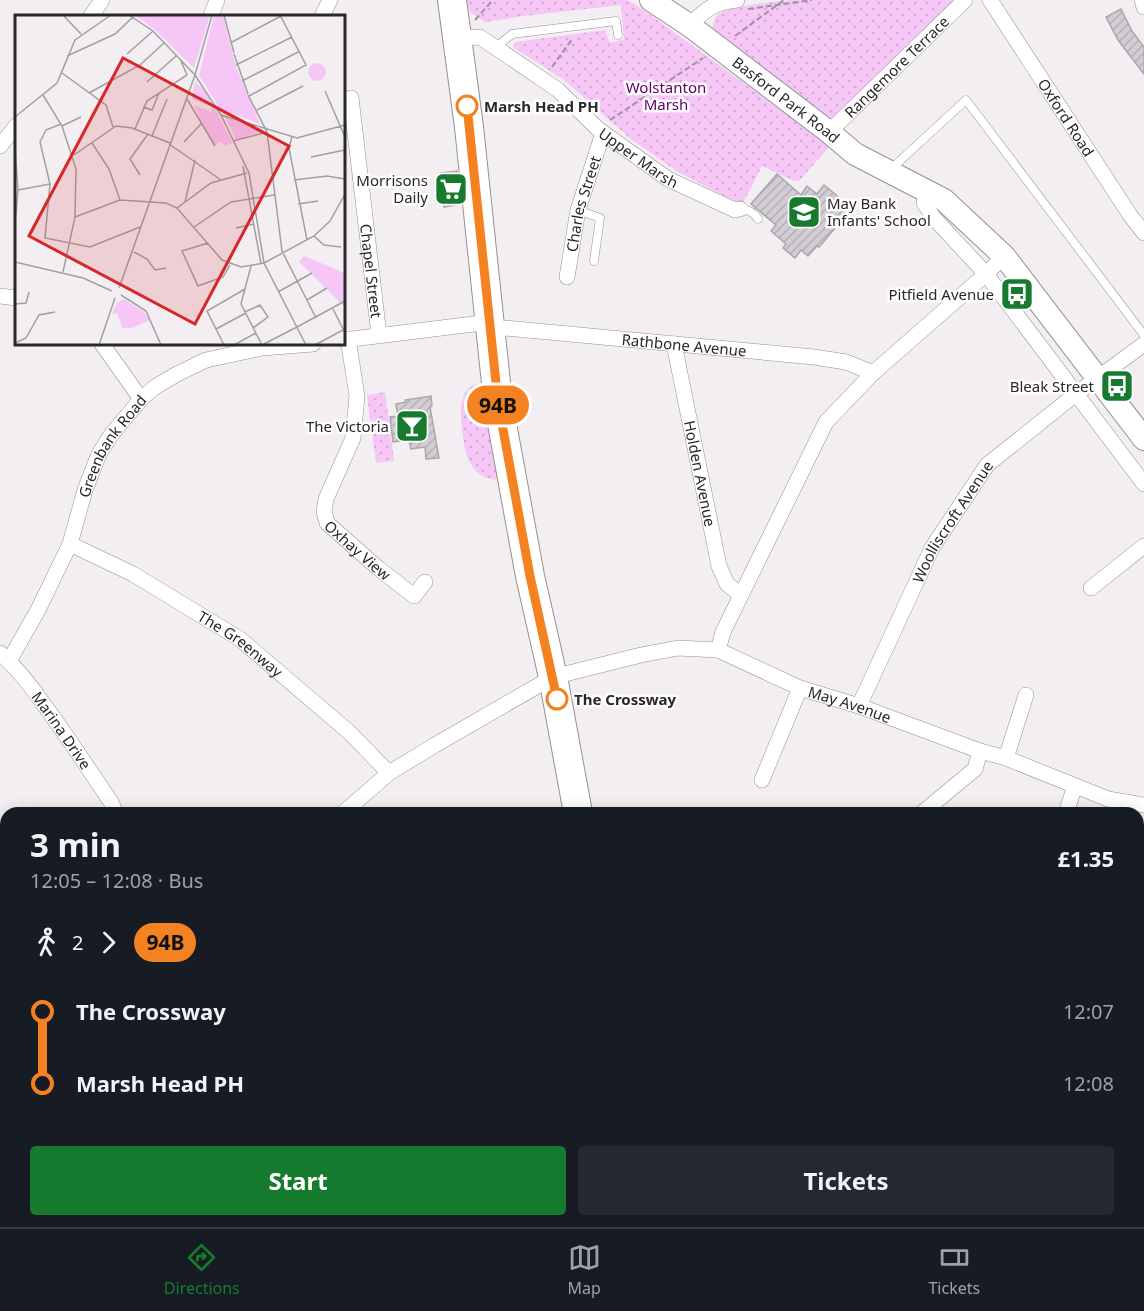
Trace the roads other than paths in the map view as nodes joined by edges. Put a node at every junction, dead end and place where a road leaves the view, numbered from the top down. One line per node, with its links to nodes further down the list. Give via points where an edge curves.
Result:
1 (102, 0): 11 (street)
2 (217, 0): 12 (street)
3 (330, 0): 13 (street)
4 (452, 0): 16 (highway)
5 (651, 0): 14 (main road, Basford Park Road)
6 (965, 0): 21 (street, Rangemore Terrace)
7 (990, 0): 28 (street, Oxford Road)
8 (1142, 0): 10 (street)
9 (740, 5): 14 (street, via 718,3)
10 (1144, 7)
11 (92, 15)
12 (211, 15)
13 (322, 15)
14 (688, 25): 21 (main road, Basford Park Road)
15 (618, 35): 17 (lane, via 616,21 512,34)
16 (458, 39): 17 (street, Upper Marsh, via 480,37); 35 (highway)
17 (495, 48): 20 (street, Upper Marsh, via 558,90)
18 (351, 98): 36 (street, Chapel Street)
19 (15, 131): 22 (street)
20 (601, 131): 25 (street, Upper Marsh, via 668,179); 26 (street, Charles Street)
21 (829, 132): 23 (main road, Basford Park Road, via 855,154)
22 (0, 146)
23 (888, 172): 24 (main road, Basford Park Road); 37 (lane, via 966,100)
24 (926, 191): 29 (main road, Basford Park Road, via 944,200); 31 (street, via 924,203 933,217)
25 (740, 209): 27 (lane)
26 (578, 210): 30 (lane, via 600,218); 32 (street, Charles Street)
27 (758, 219)
28 (1144, 233)
29 (1004, 256): 31 (street); 45 (main road, Basford Park Road)
30 (594, 261)
31 (986, 274): 44 (street); 46 (street)
32 (567, 277)
33 (0, 296): 34 (street)
34 (15, 298)
35 (490, 326): 36 (street, Rathbone Avenue); 39 (street, Rathbone Avenue); 57 (highway, via 498,402)
36 (376, 336): 38 (street)
37 (1144, 336)
38 (346, 339): 52 (street, Oxhay View, via 357,396 352,438 326,499 327,523 414,596)
39 (674, 344): 44 (street, Rathbone Avenue, via 814,357 846,362); 54 (street, Holden Avenue, via 719,566 727,584)
40 (1144, 344): 45 (street)
41 (103, 345): 47 (street)
42 (288, 345): 43 (street, Greenbank Road)
43 (262, 346): 47 (street, Greenbank Road, via 206,360)
44 (873, 373): 54 (street, via 826,422)
45 (1097, 378): 46 (street, Woolliscroft Avenue); 48 (main road, Basford Park Road)
46 (1076, 394): 49 (street); 60 (street, Woolliscroft Avenue, via 987,465 932,548)
47 (141, 399): 50 (street, Greenbank Road, via 99,454)
48 (1144, 440)
49 (1144, 484)
50 (70, 544): 56 (street, Greenbank Road, via 38,610); 63 (street, The Greenway, via 133,574 240,639 348,732)
51 (1144, 546): 53 (street)
52 (425, 582)
53 (1091, 588)
54 (741, 595): 55 (street)
55 (718, 650): 57 (street, May Avenue, via 678,648); 58 (street, May Avenue)
56 (4, 657): 67 (street, Marina Drive, via 64,731)
57 (553, 676): 63 (street); 69 (highway)
58 (800, 688): 60 (street, May Avenue); 64 (street)
59 (1026, 695): 62 (street)
60 (859, 706): 61 (street, May Avenue)
61 (980, 751): 62 (street, May Avenue); 70 (street, via 975,769)
62 (1006, 758): 65 (street, May Avenue)
63 (389, 773): 68 (street)
64 (762, 780)
65 (1075, 786): 66 (street, May Avenue, via 1108,800); 71 (street)
66 (1144, 805)
67 (113, 807)
68 (351, 807)
69 (577, 807)
70 (929, 807)
71 (1068, 807)

